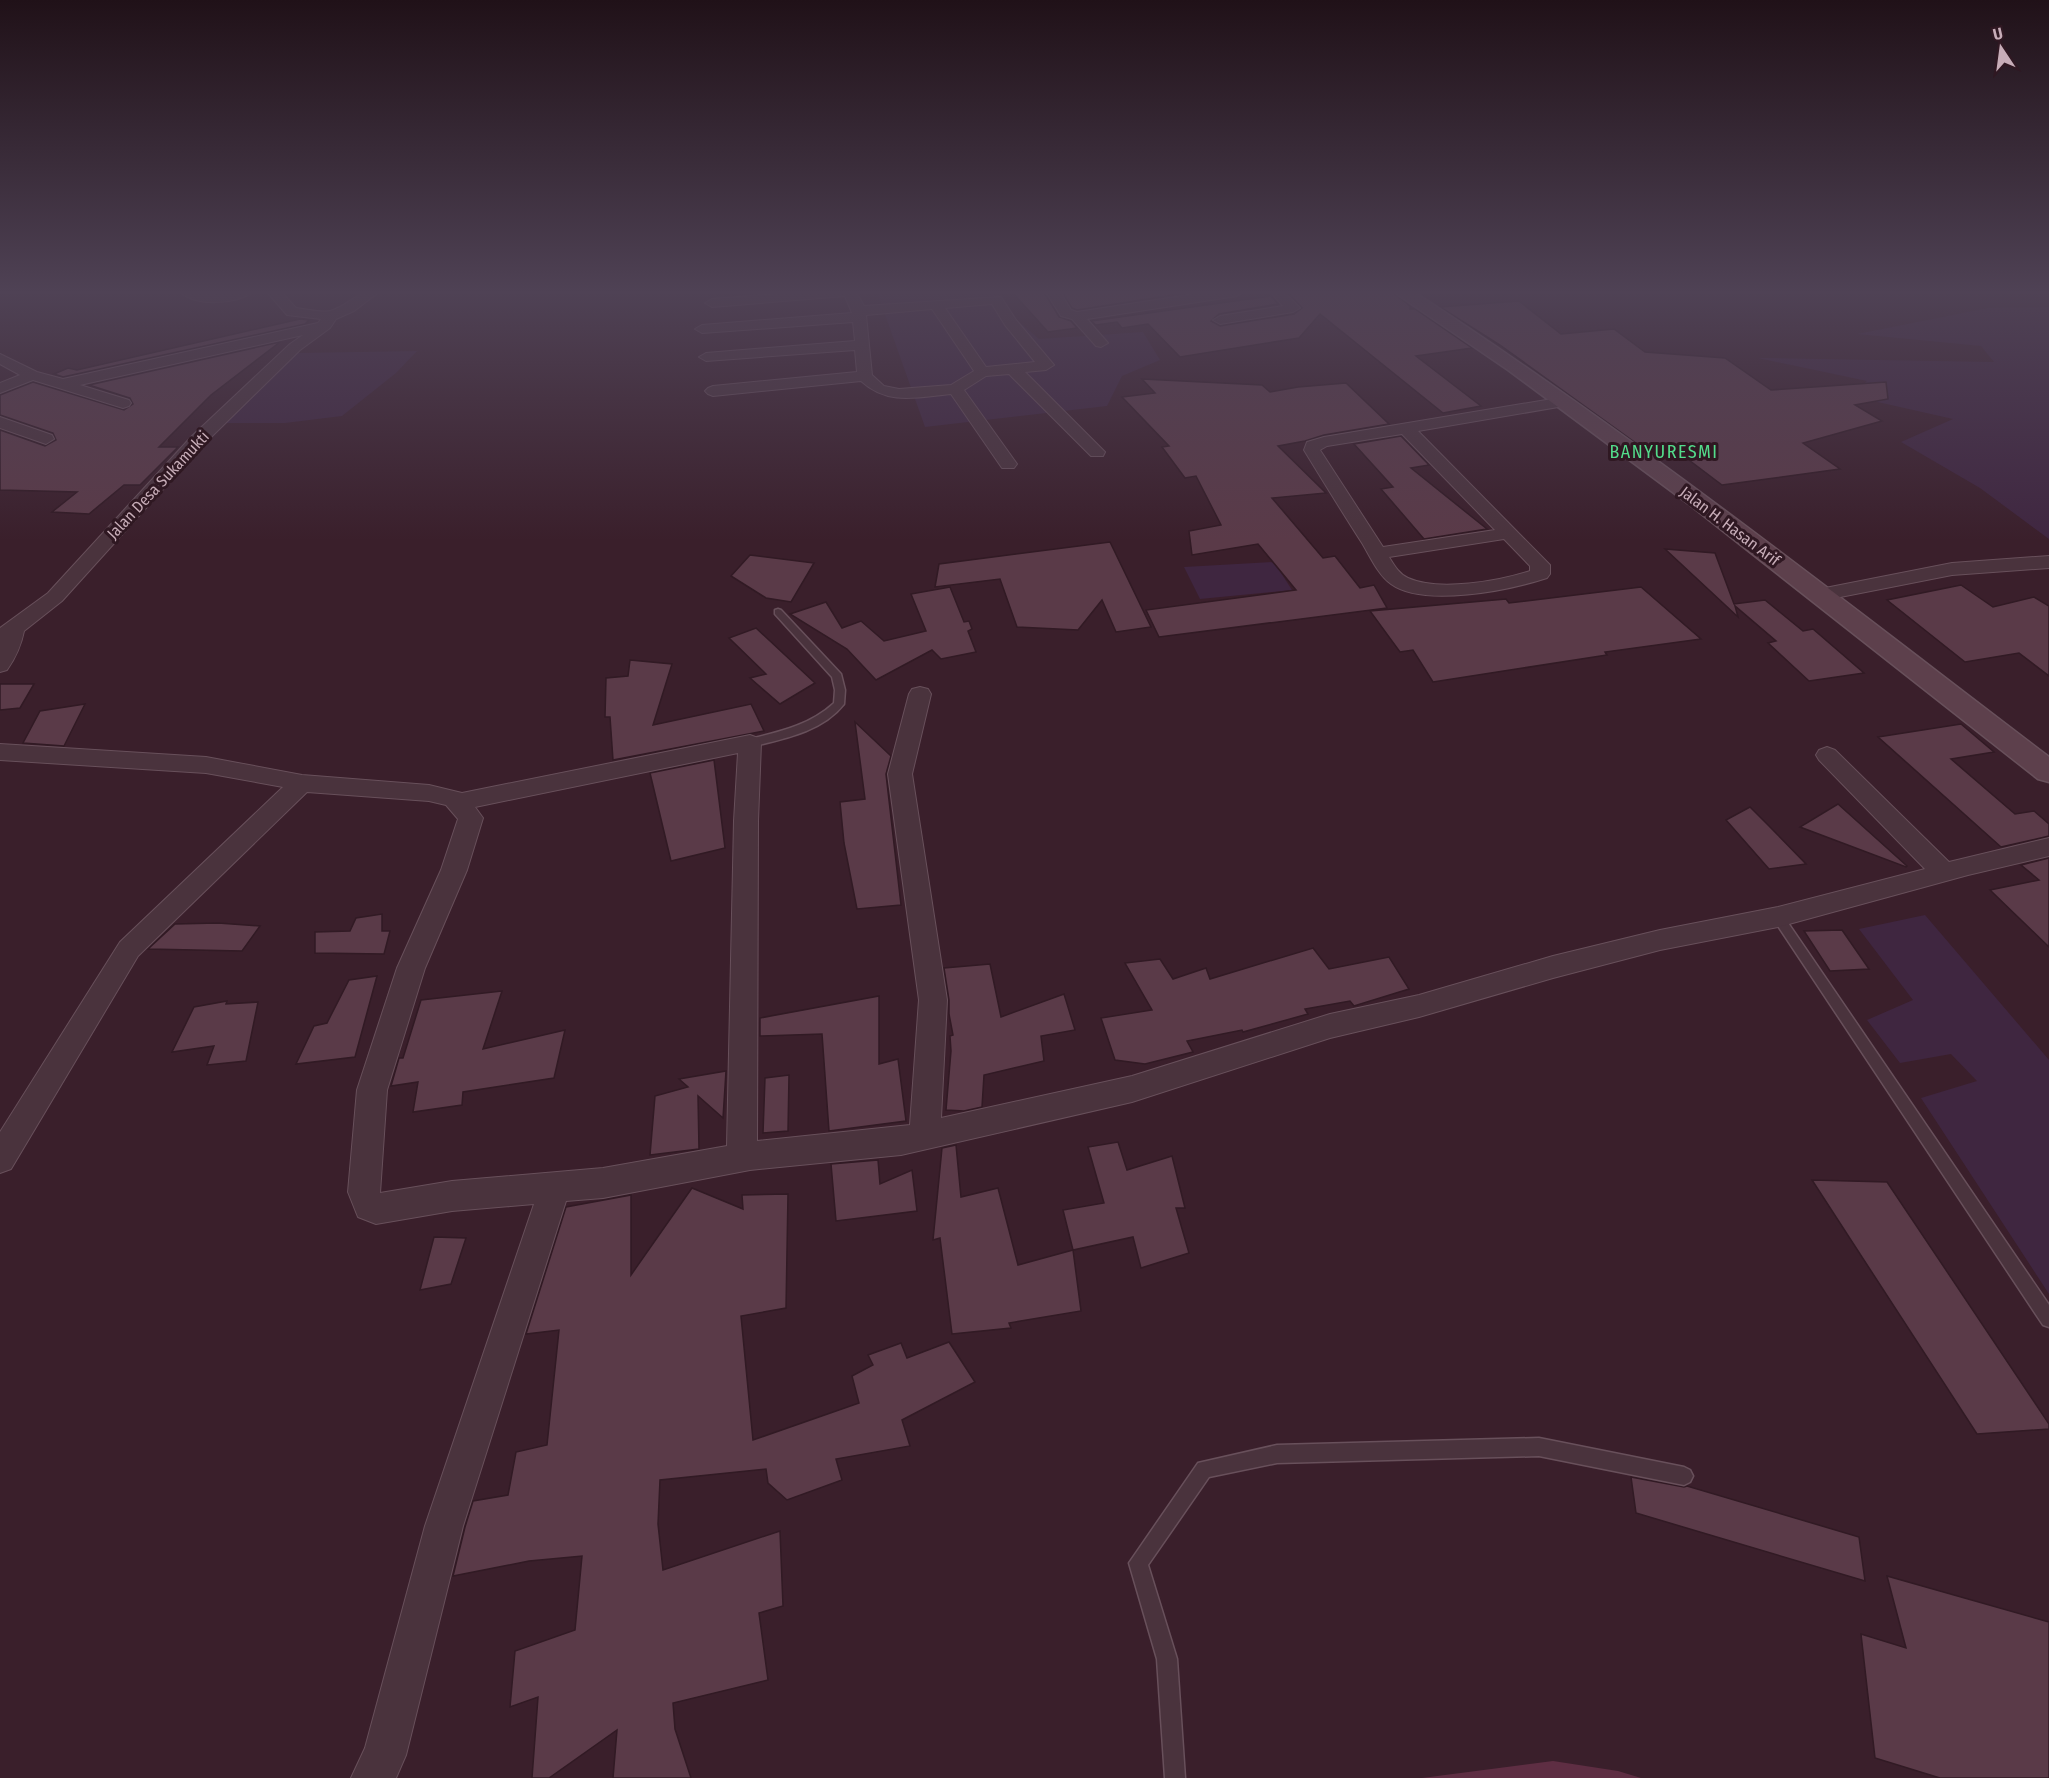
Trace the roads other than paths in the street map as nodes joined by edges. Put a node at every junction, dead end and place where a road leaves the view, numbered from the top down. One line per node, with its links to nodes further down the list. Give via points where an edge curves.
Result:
1 (32, 375): 8 (street); 9 (street)
2 (103, 375): 8 (street)
3 (266, 375): 24 (street, Jalan Desa Sukamukti, via 197,441 56,597)
4 (977, 375): 10 (street)
5 (1019, 375): 17 (street)
6 (1524, 375): 12 (main road, Jalan H. Hasan Arif)
7 (865, 376): 10 (street, via 879,389 899,394); 11 (street)
8 (63, 384): 13 (street)
9 (0, 388)
10 (956, 388): 18 (street)
11 (713, 391)
12 (1564, 402): 15 (street); 22 (main road, Jalan H. Hasan Arif)
13 (123, 403)
14 (0, 422): 16 (street)
15 (1407, 429): 19 (street); 20 (street, via 1324,442 1312,450)
16 (46, 439)
17 (1098, 452)
18 (1008, 464)
19 (1509, 533): 20 (street); 20 (street, via 1540,565 1540,574 1519,582 1431,589 1399,581)
20 (1378, 554)
21 (2049, 562): 22 (street, via 1952,569)
22 (1820, 595): 30 (main road, Jalan H. Hasan Arif)
23 (778, 612): 27 (lane, via 837,676 839,704 829,715 798,731)
24 (7, 632): 25 (street, via 11,645)
25 (0, 665)
26 (920, 694): 36 (street, via 900,774 933,1000)
27 (750, 744): 32 (street); 37 (street)
28 (0, 752): 31 (street, via 206,765)
29 (1827, 755): 34 (street)
30 (2049, 772)
31 (302, 783): 32 (street, via 429,793); 38 (street, via 129,949)
32 (459, 802): 39 (street, via 471,818 454,870 411,968 372,1090 364,1192 369,1206 376,1209 452,1196)
33 (2049, 847): 34 (street)
34 (1944, 872): 35 (street)
35 (1778, 917): 36 (street, via 1660,940 1553,967 1419,1006 1330,1026 1132,1089); 40 (lane)
36 (925, 1135): 37 (street, via 901,1141)
37 (742, 1157): 39 (street, via 603,1183)
38 (0, 1159)
39 (555, 1187): 42 (street, via 444,1526 385,1755)
40 (2049, 1319)
41 (1684, 1476): 43 (lane, via 1539,1447 1277,1454 1204,1469 1138,1563 1167,1659)
42 (373, 1778)
43 (1175, 1778)

